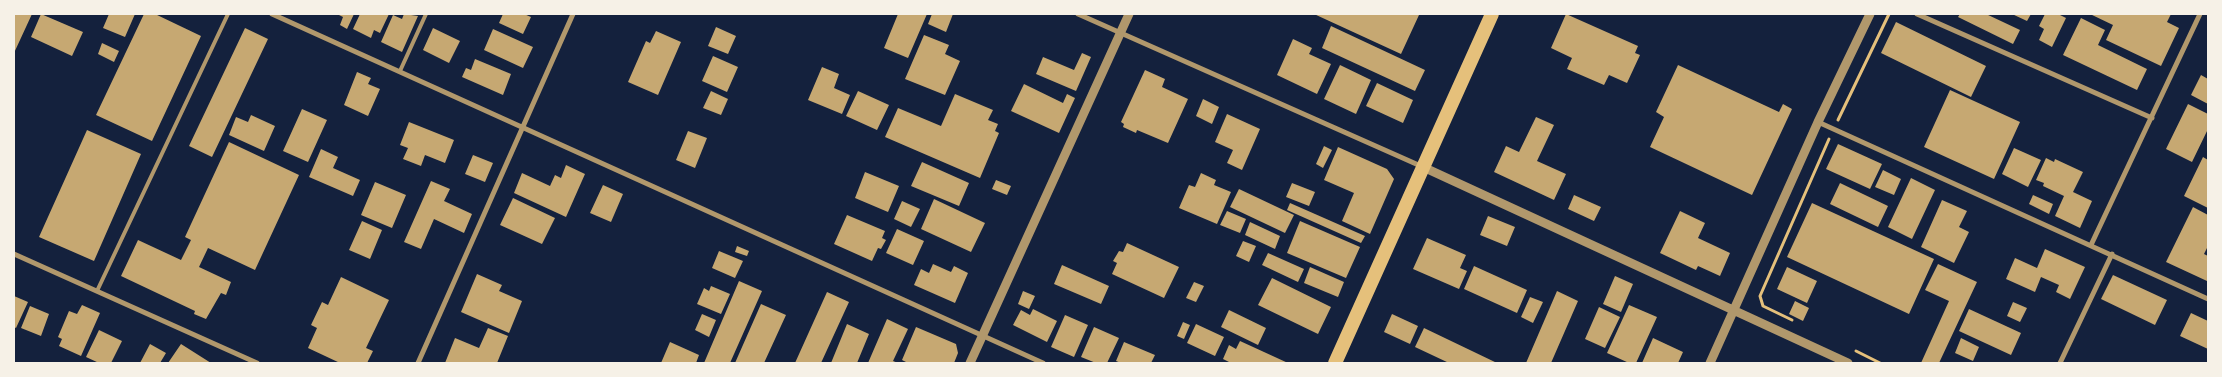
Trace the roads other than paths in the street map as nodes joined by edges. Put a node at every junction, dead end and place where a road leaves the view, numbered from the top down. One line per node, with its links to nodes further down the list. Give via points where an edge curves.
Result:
1 (228, 14): 20 (lane)
2 (272, 14): 12 (street)
3 (426, 14): 12 (lane)
4 (573, 14): 15 (street)
5 (1078, 14): 11 (street)
6 (1130, 14): 11 (street)
7 (1492, 14): 16 (highway)
8 (1870, 14): 14 (street)
9 (1917, 14): 13 (street)
10 (2200, 14): 13 (street)
11 (1121, 33): 16 (street); 23 (street)
12 (400, 71): 15 (street)
13 (2152, 118): 17 (street)
14 (1818, 122): 17 (street); 22 (street)
15 (524, 127): 23 (street); 25 (street)
16 (1423, 167): 22 (street); 28 (highway)
17 (2091, 245): 19 (street)
18 (14, 254): 20 (street)
19 (2112, 254): 21 (street); 31 (street)
20 (97, 291): 24 (street)
21 (2208, 299)
22 (1734, 310): 29 (street); 30 (street)
23 (982, 336): 26 (street); 27 (street)
24 (257, 363)
25 (418, 363)
26 (970, 363)
27 (1043, 363)
28 (1335, 363)
29 (1710, 363)
30 (1848, 363)
31 (2060, 363)

